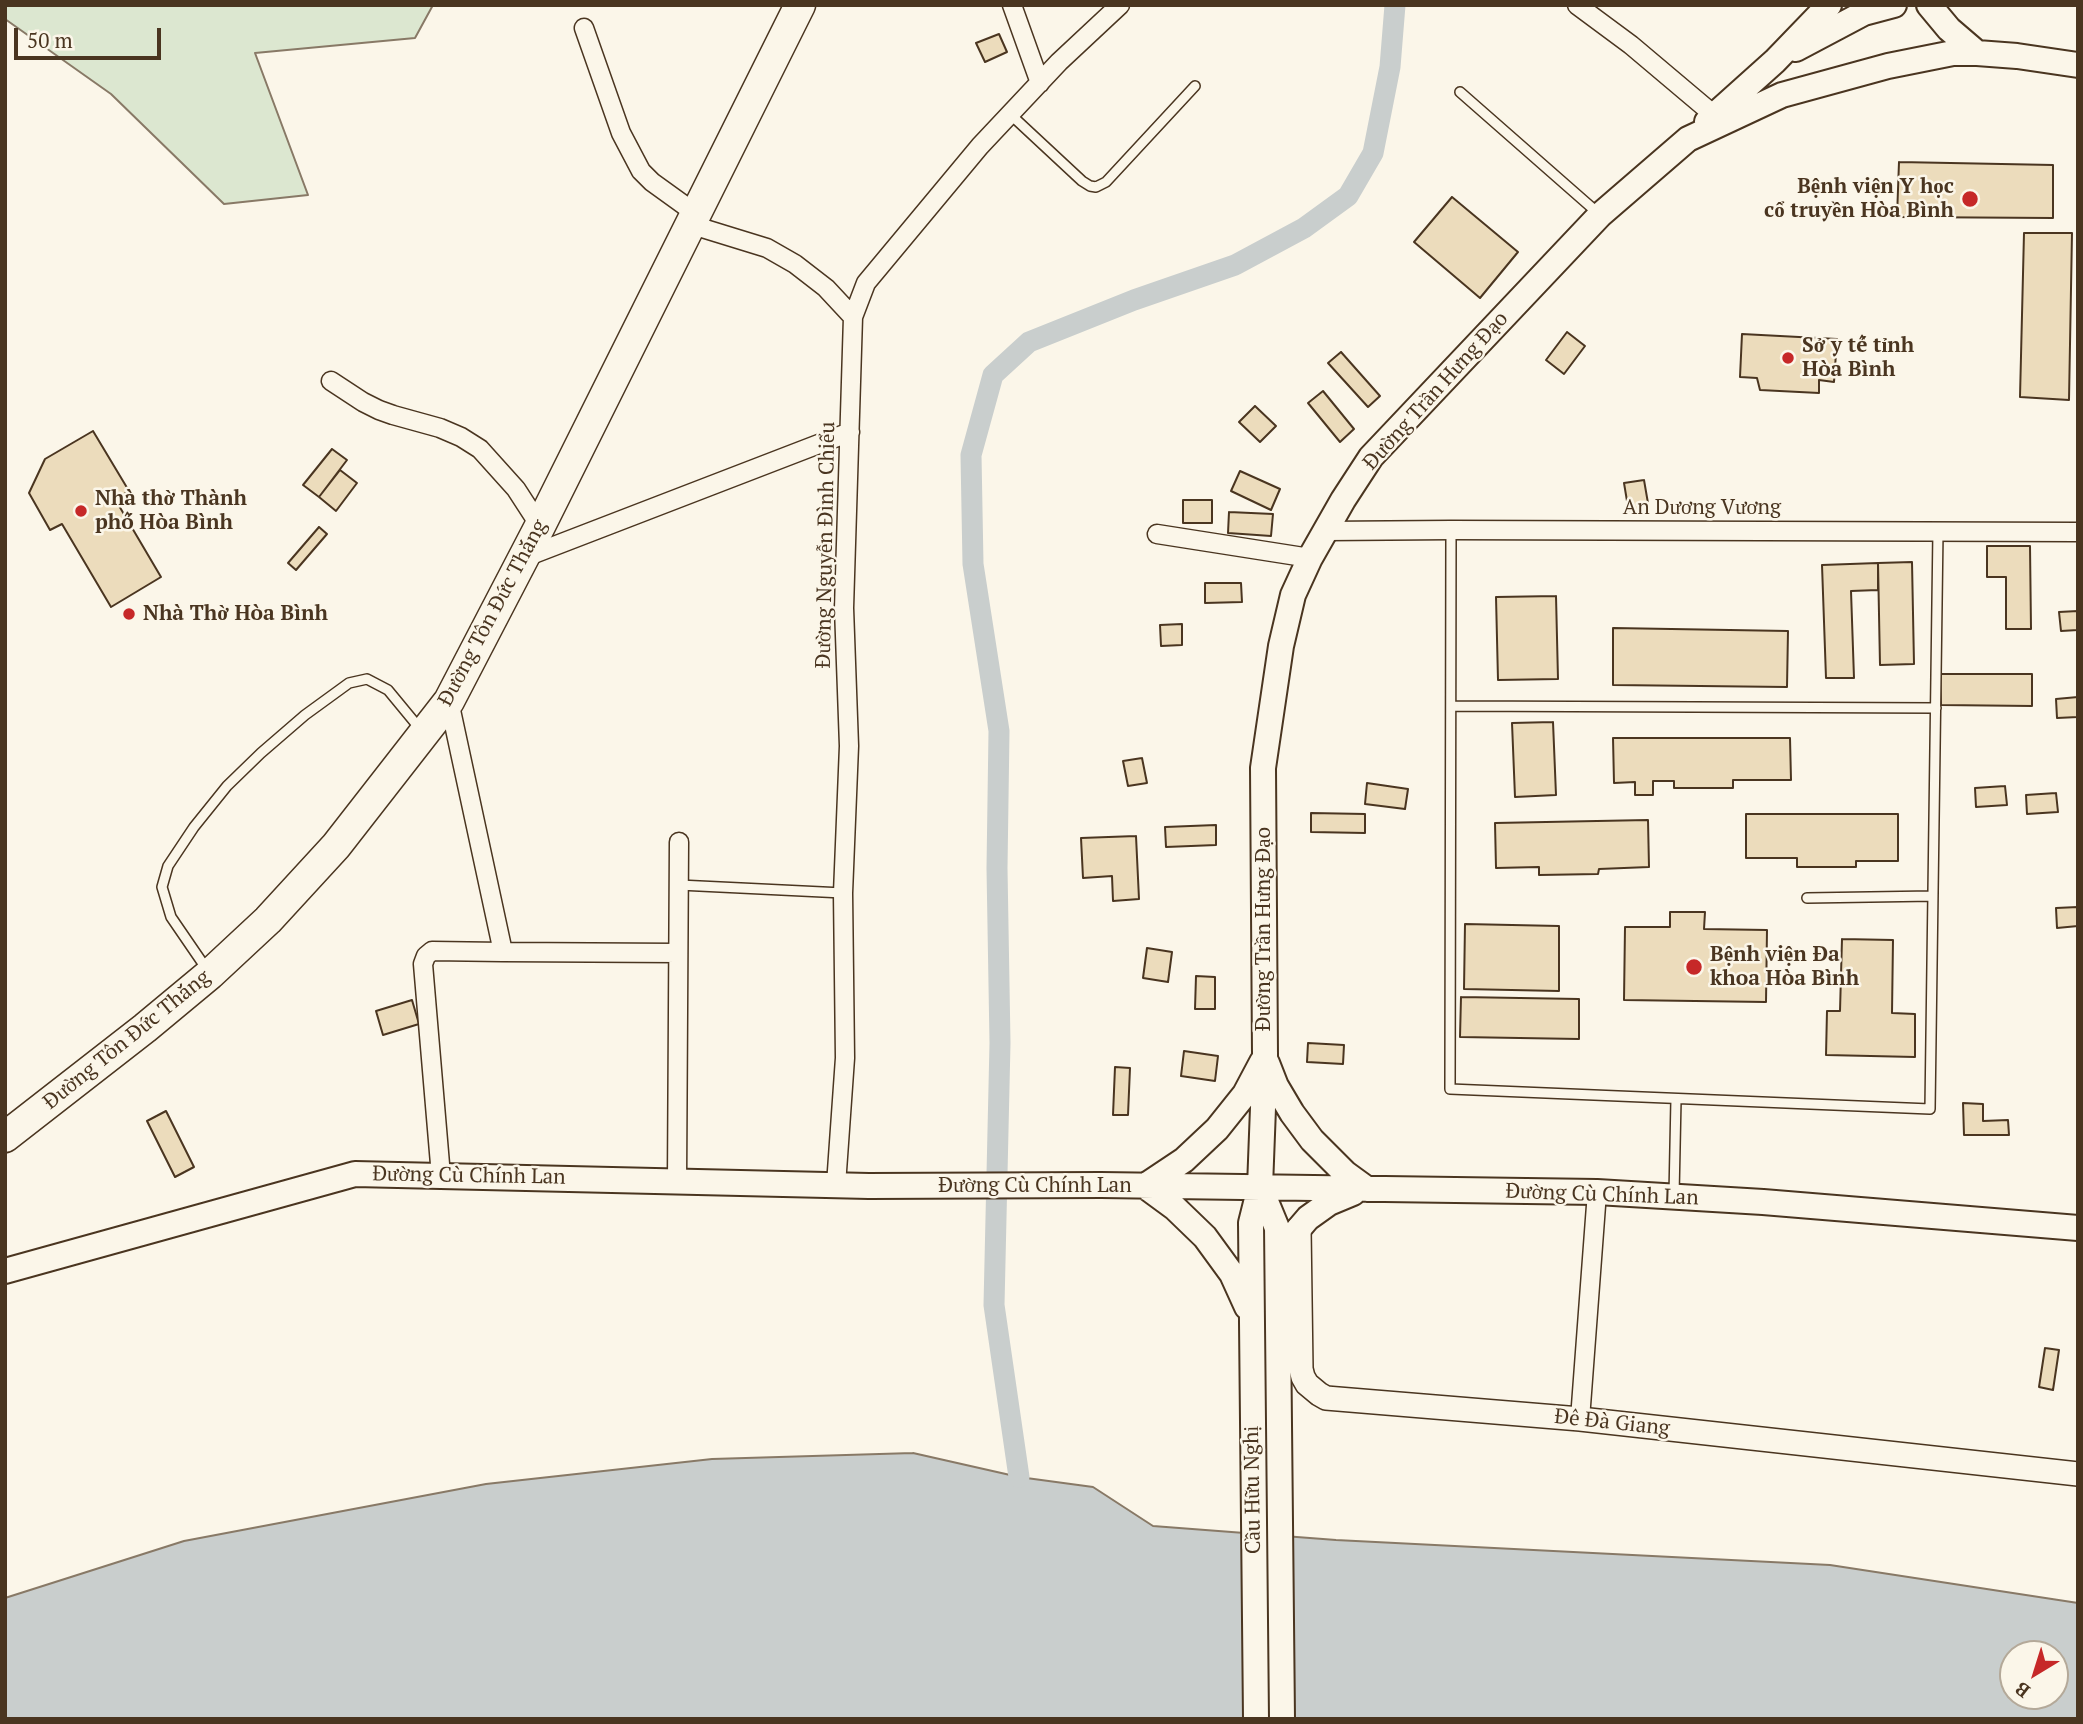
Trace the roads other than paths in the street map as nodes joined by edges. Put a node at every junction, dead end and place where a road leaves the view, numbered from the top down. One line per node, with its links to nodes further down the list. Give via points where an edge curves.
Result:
1 (800, 5): 19 (highway, Đường Tôn Đức Thắng)
2 (1012, 5): 12 (street)
3 (1120, 5): 12 (street, Đường Nguyễn Đình Chiểu)
4 (1577, 5): 16 (street)
5 (1829, 5): 10 (main road)
6 (1894, 5): 10 (main road, via 1864,13)
7 (1929, 5): 9 (main road)
8 (584, 28): 19 (street, via 621,133 641,171)
9 (1977, 53): 11 (main road, Đường Trần Hưng Đạo); 17 (main road, Đường Trần Hưng Đạo, via 1888,66 1782,95)
10 (1775, 61): 16 (main road)
11 (2078, 65)
12 (1040, 83): 15 (street, Đường Nguyễn Đình Chiểu)
13 (1195, 86): 15 (lane, via 1106,182 1096,187 1082,181)
14 (1460, 92): 18 (lane)
15 (1010, 114): 20 (street, Đường Nguyễn Đình Chiểu, via 866,284)
16 (1714, 116): 17 (main road)
17 (1688, 139): 18 (main road, Đường Trần Hưng Đạo)
18 (1600, 215): 25 (main road, Đường Trần Hưng Đạo, via 1371,457)
19 (692, 218): 20 (street, via 786,258 826,288); 23 (highway, Đường Tôn Đức Thắng)
20 (853, 317): 22 (street, Đường Nguyễn Đình Chiểu)
21 (331, 380): 23 (street, via 379,410 440,428 480,449 516,489)
22 (849, 432): 29 (street); 37 (street, Đường Nguyễn Đình Chiểu, via 844,608 849,746)
23 (540, 526): 29 (highway, Đường Tôn Đức Thắng)
24 (1451, 530): 25 (street, An Dương Vương); 26 (street, An Dương Vương); 32 (lane)
25 (1326, 531): 30 (main road, Đường Trần Hưng Đạo)
26 (1938, 531): 27 (street, An Dương Vương); 33 (lane)
27 (2078, 532)
28 (1157, 534): 30 (street)
29 (523, 558): 31 (highway, Đường Tôn Đức Thắng)
30 (1310, 558): 43 (main road, Đường Trần Hưng Đạo, via 1293,595 1281,646 1263,768)
31 (449, 701): 34 (highway, Đường Tôn Đức Thắng); 40 (street)
32 (1451, 706): 33 (lane); 44 (lane, via 1450,1089)
33 (1936, 708): 38 (lane)
34 (425, 734): 42 (highway, Đường Tôn Đức Thắng, via 336,846); 42 (lane, via 388,690 368,680 349,683 305,715 227,786 168,866 162,887 171,917)
35 (679, 842): 36 (street)
36 (679, 885): 37 (lane); 41 (street)
37 (843, 893): 48 (street, Đường Nguyễn Đình Chiểu, via 845,1058)
38 (1933, 896): 39 (lane); 44 (lane, via 1930,1109)
39 (1807, 898)
40 (503, 952): 41 (street); 46 (street, via 432,951 423,964)
41 (678, 953): 47 (street)
42 (210, 974): 45 (highway, Đường Tôn Đức Thắng)
43 (1265, 1055): 49 (main road, via 1245,1094 1217,1129 1185,1160); 50 (main road, Đường Trần Hưng Đạo); 51 (main road, via 1276,1086 1301,1126 1333,1163)
44 (1676, 1099): 53 (lane)
45 (5, 1137)
46 (441, 1176): 47 (main road, Đường Cù Chính Lan); 57 (main road, Đường Cù Chính Lan, via 355,1174)
47 (677, 1181): 48 (main road, Đường Cù Chính Lan)
48 (836, 1185): 49 (main road, Đường Cù Chính Lan)
49 (1145, 1186): 50 (main road, Đường Cù Chính Lan); 58 (main road, via 1190,1221 1220,1255 1242,1292)
50 (1260, 1187): 51 (main road, Đường Cù Chính Lan); 56 (main road, Cầu Hữu Nghị, via 1277,1228); 58 (main road, Cầu Hữu Nghị, via 1251,1223)
51 (1367, 1189): 52 (main road, Đường Cù Chính Lan); 54 (main road, via 1329,1203)
52 (1597, 1192): 53 (main road, Đường Cù Chính Lan); 59 (street)
53 (1674, 1197): 55 (main road, Đường Cù Chính Lan)
54 (1298, 1228): 56 (main road); 59 (street, Đê Đà Giang, via 1301,1368 1319,1394 1335,1400)
55 (2078, 1228)
56 (1278, 1264): 62 (main road, Cầu Hữu Nghị)
57 (5, 1271)
58 (1252, 1322): 61 (main road, Cầu Hữu Nghị)
59 (1580, 1419): 60 (street, Đê Đà Giang)
60 (2078, 1474)
61 (1256, 1719)
62 (1282, 1719)

